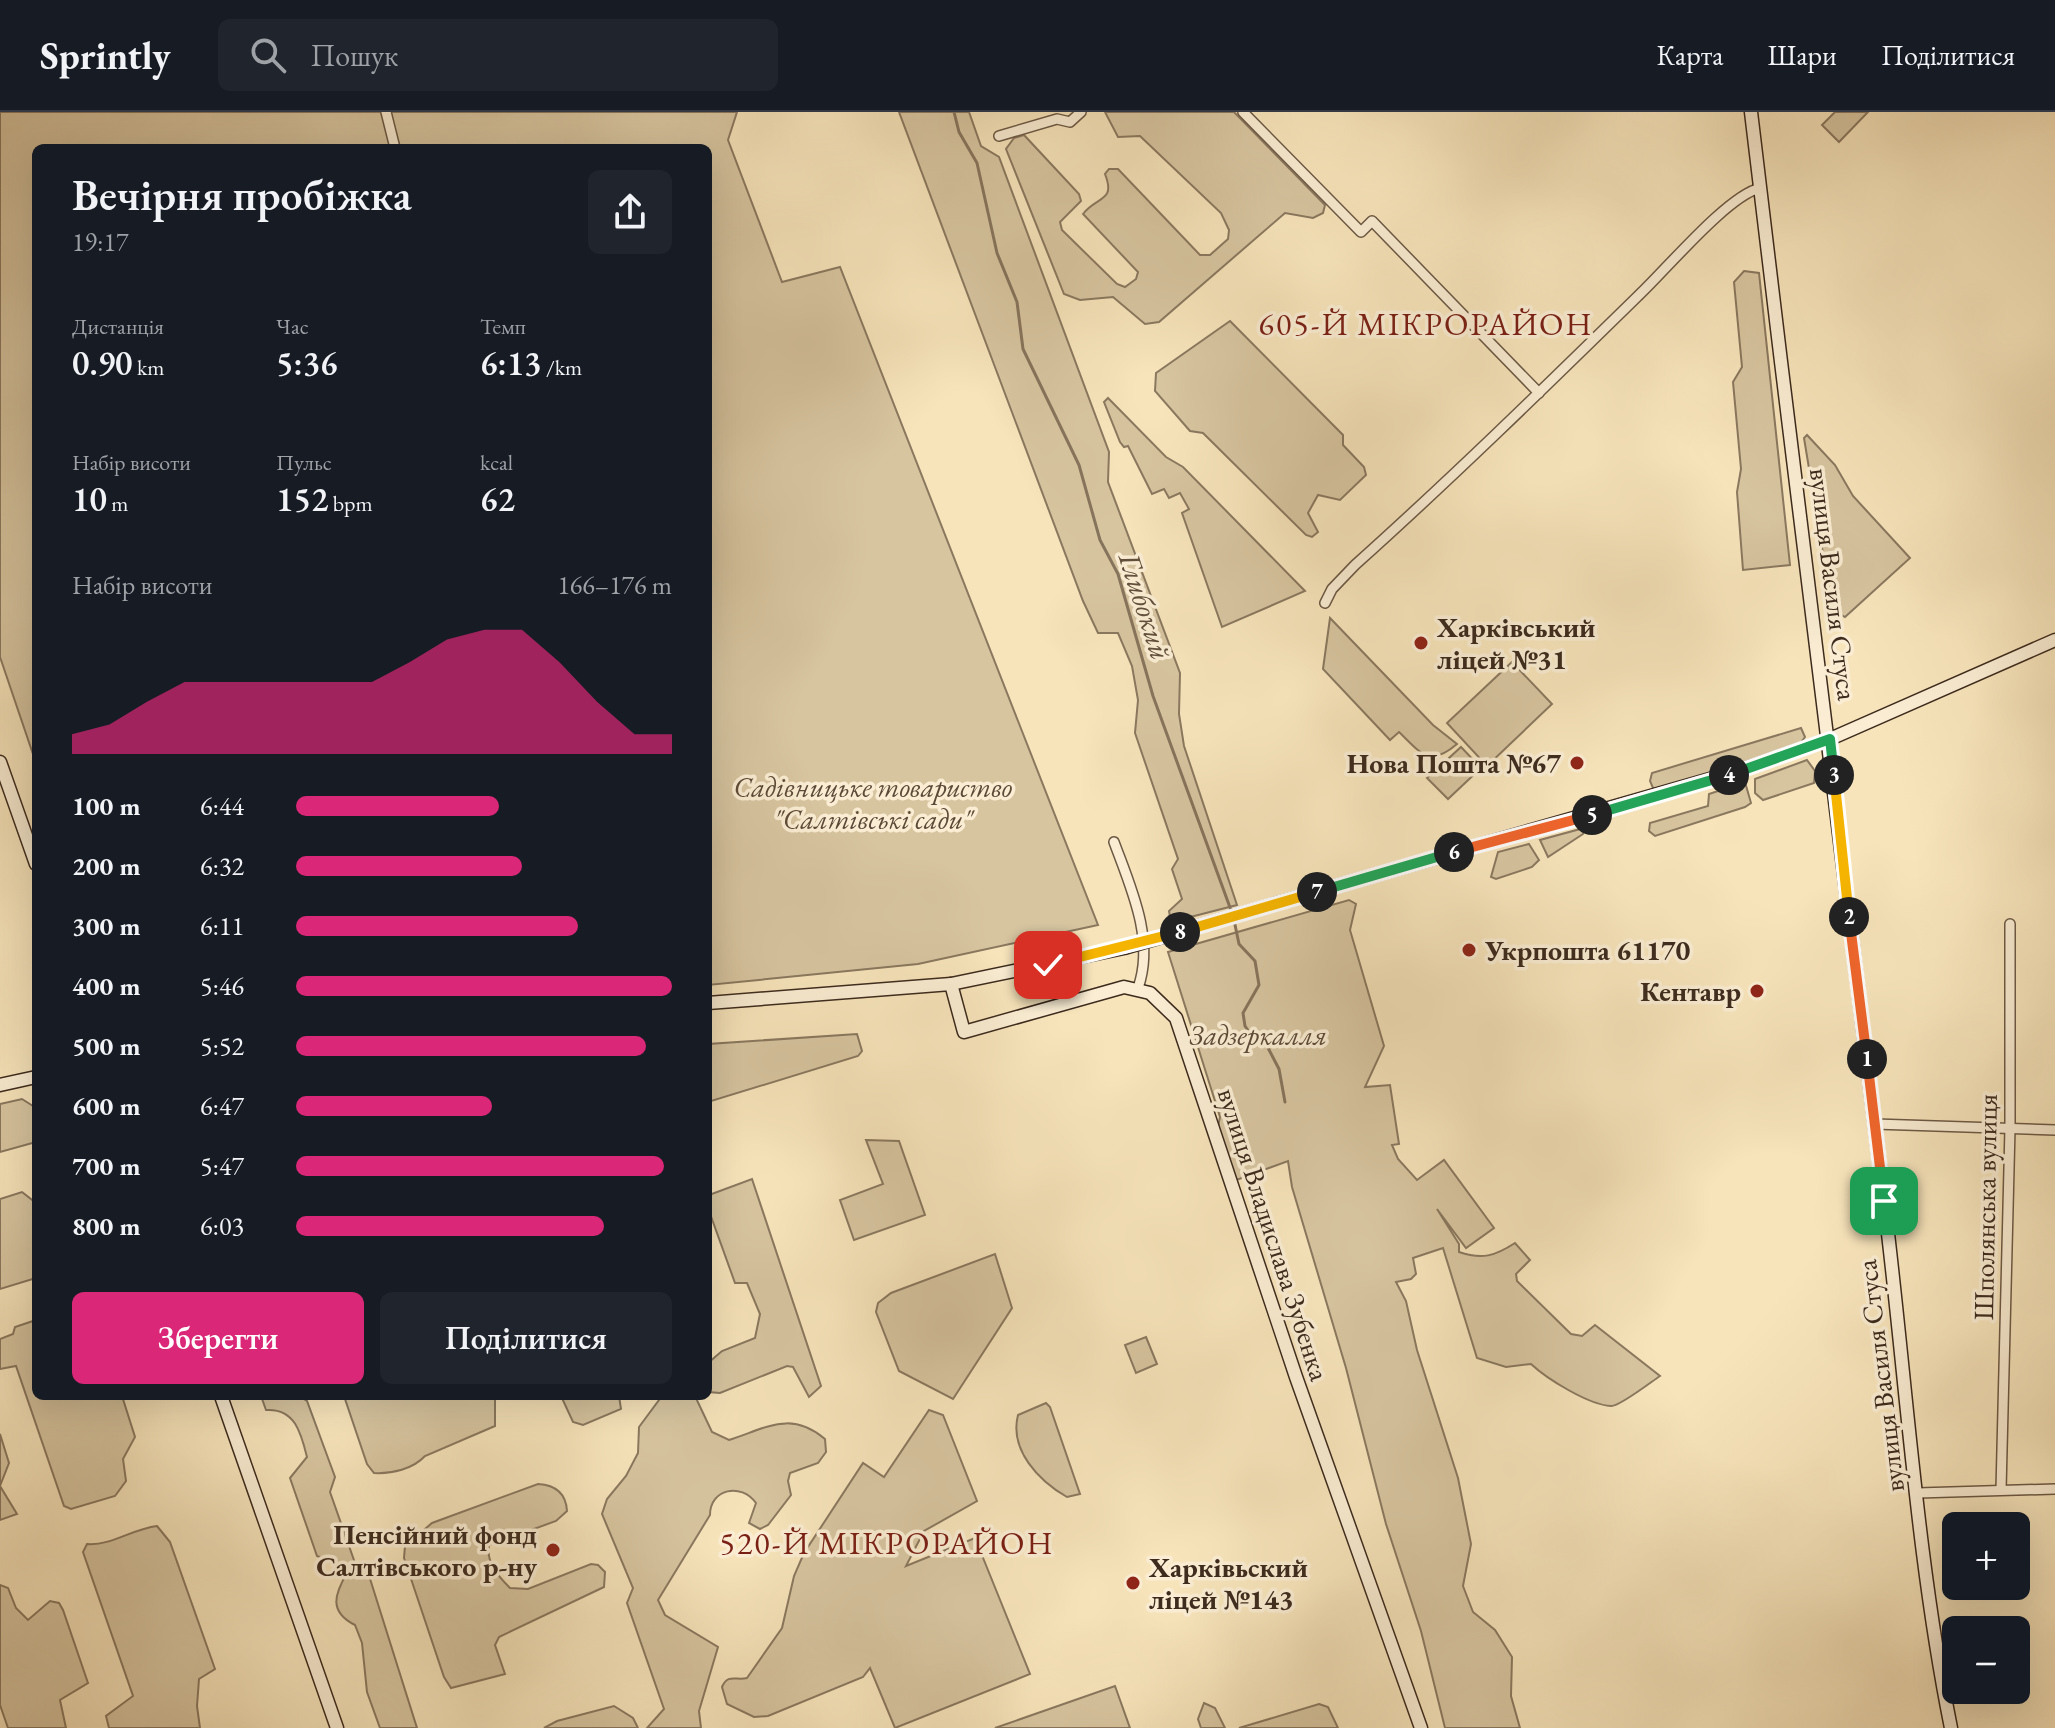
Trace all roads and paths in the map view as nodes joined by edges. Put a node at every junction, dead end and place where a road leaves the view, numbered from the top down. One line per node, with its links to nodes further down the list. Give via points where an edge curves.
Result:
1 (386, 112): 6 (street)
2 (1081, 112): 5 (street, via 1070,122 1057,119)
3 (1243, 112): 8 (street, via 1361,232 1372,221)
4 (1751, 112): 7 (street, вулиця Василя Стуса)
5 (999, 136)
6 (394, 144)
7 (1760, 188): 8 (street, via 1740,197); 11 (street, вулиця Василя Стуса)
8 (1539, 393): 9 (street, via 1355,565)
9 (1325, 603)
10 (2055, 640): 11 (street)
11 (1830, 739): 16 (street, bridge, via 1676,792 1124,948); 21 (street, вулиця Василя Стуса)
12 (0, 762): 14 (street)
13 (1114, 842): 17 (street, via 1145,949)
14 (32, 853)
15 (2010, 924): 22 (street, Шполянська вулиця)
16 (951, 984): 17 (street, via 964,1032 1115,989); 18 (street)
17 (1138, 988): 29 (street, вулиця Владислава Зубенка, via 1160,1000 1176,1018)
18 (712, 1003)
19 (32, 1078): 20 (street)
20 (0, 1085)
21 (1875, 1124): 22 (street); 27 (street, вулиця Василя Стуса)
22 (2010, 1128): 23 (street); 26 (street, Шполянська вулиця)
23 (2055, 1130)
24 (222, 1400): 28 (street)
25 (2055, 1489): 26 (street)
26 (2001, 1490): 27 (street)
27 (1918, 1493): 30 (street, вулиця Василя Стуса)
28 (337, 1728)
29 (1421, 1728)
30 (1951, 1728)

